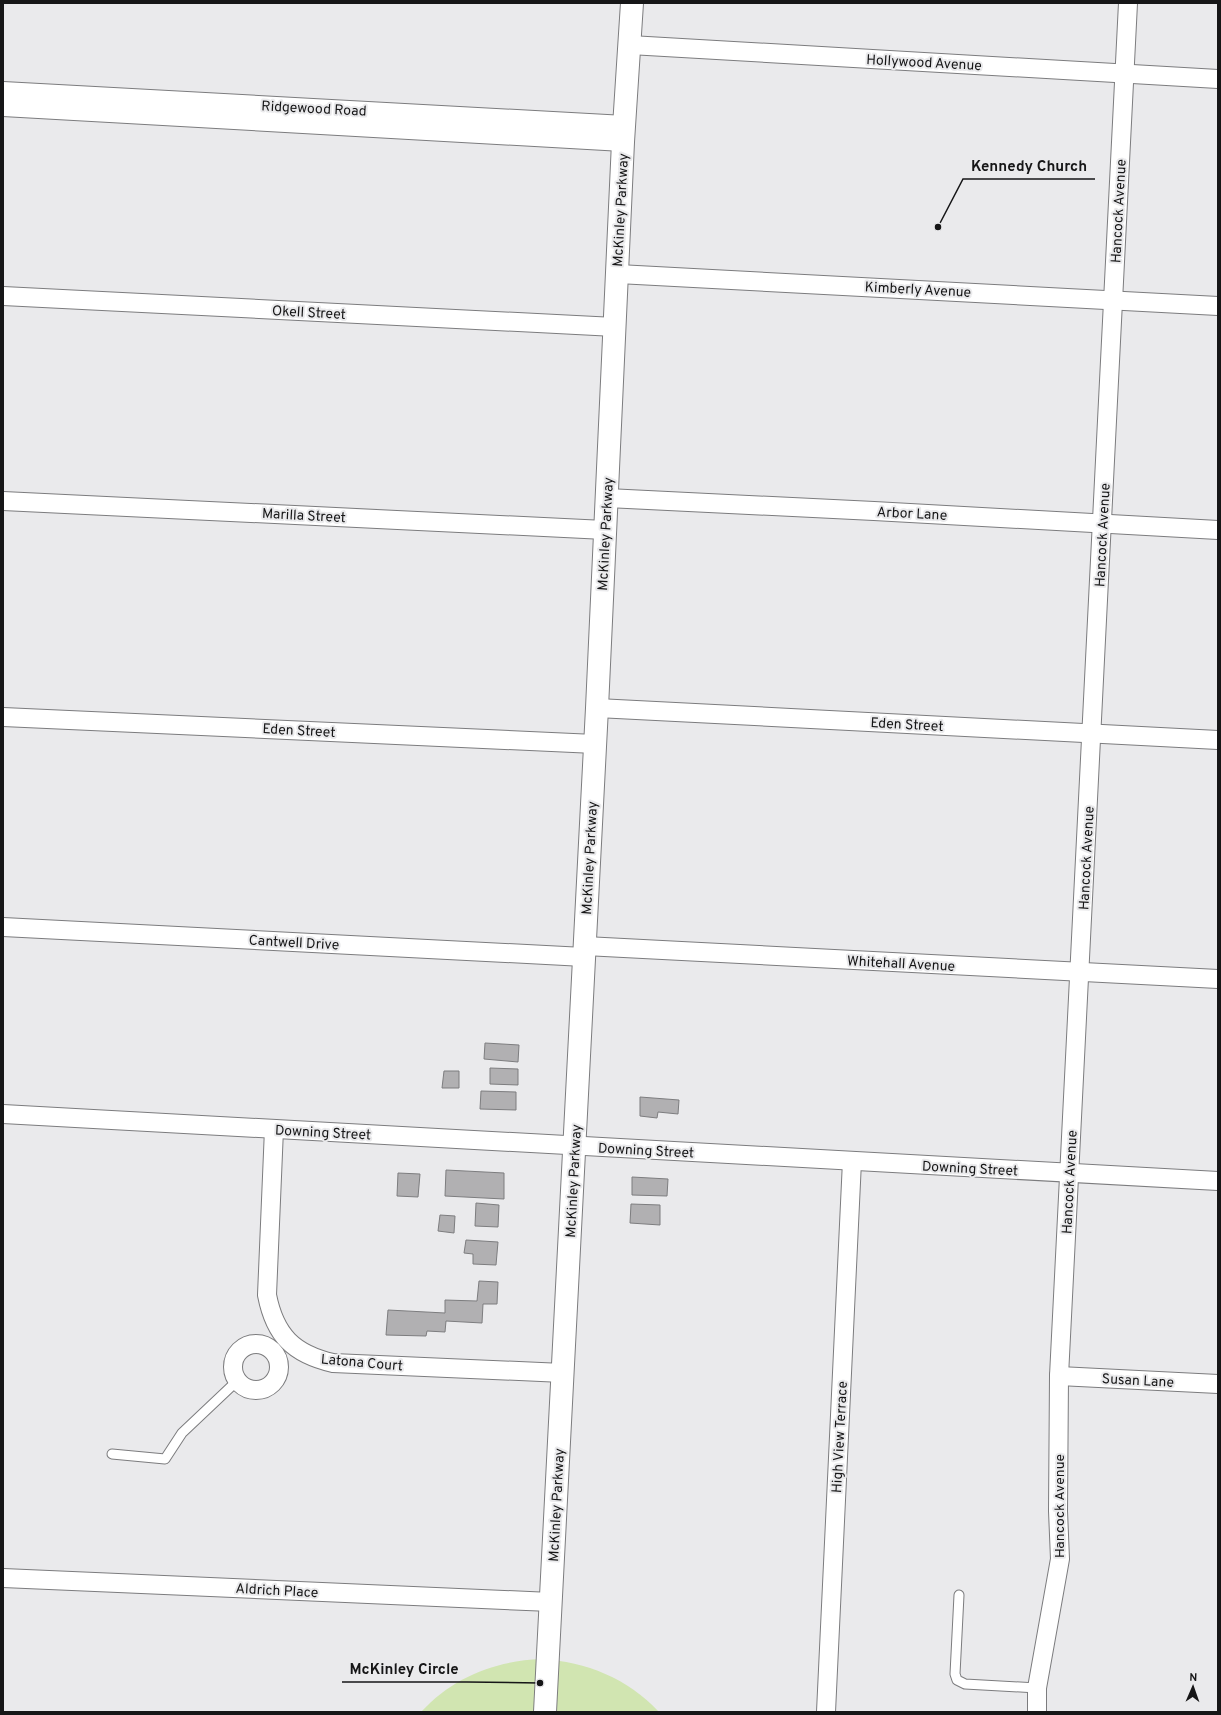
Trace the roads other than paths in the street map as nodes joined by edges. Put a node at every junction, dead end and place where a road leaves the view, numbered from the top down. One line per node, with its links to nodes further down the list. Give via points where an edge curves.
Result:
1 (632, 3): 3 (street, McKinley Parkway)
2 (1128, 3): 4 (street, Hancock Avenue)
3 (630, 45): 4 (street, Hollywood Avenue); 9 (street, McKinley Parkway)
4 (1125, 74): 5 (street, Hollywood Avenue); 12 (street, Hancock Avenue)
5 (1218, 79)
6 (3, 91): 8 (street, Ridgewood Road)
7 (3, 107): 8 (street, Ridgewood Road)
8 (147, 107): 9 (street, Ridgewood Road)
9 (624, 134): 10 (street, McKinley Parkway)
10 (618, 274): 12 (street, Kimberly Avenue); 14 (street, McKinley Parkway)
11 (3, 296): 14 (street, Okell Street)
12 (1114, 300): 13 (street, Kimberly Avenue); 17 (street, Hancock Avenue)
13 (1218, 306)
14 (615, 327): 15 (street, McKinley Parkway)
15 (607, 498): 17 (street, Arbor Lane); 18 (street, McKinley Parkway)
16 (3, 501): 18 (street, Marilla Street)
17 (1102, 524): 19 (street, Arbor Lane); 22 (street, Hancock Avenue)
18 (605, 530): 20 (street, McKinley Parkway)
19 (1218, 530)
20 (597, 708): 22 (street, Eden Street); 24 (street, McKinley Parkway)
21 (3, 717): 24 (street, Eden Street)
22 (1092, 733): 23 (street, Eden Street); 27 (street, Hancock Avenue)
23 (1218, 740)
24 (595, 744): 26 (street, McKinley Parkway)
25 (3, 927): 26 (street, Cantwell Drive)
26 (584, 952): 27 (street, Whitehall Avenue); 31 (street, McKinley Parkway)
27 (1080, 972): 28 (street, Whitehall Avenue); 33 (street, Hancock Avenue)
28 (1218, 979)
29 (3, 1114): 30 (street, Downing Street)
30 (274, 1129): 31 (street, Downing Street); 35 (street, Latona Court, via 267,1295 270,1311)
31 (574, 1146): 32 (street, Downing Street); 37 (street, McKinley Parkway)
32 (852, 1161): 33 (street, Downing Street); 47 (street, High View Terrace)
33 (1070, 1173): 34 (street, Downing Street); 38 (street, Hancock Avenue)
34 (1218, 1181)
35 (286, 1340): 36 (street); 37 (street, Latona Court, via 315,1358 333,1363)
36 (271, 1350): 39 (street, via 253,1344 240,1350 233,1364); 39 (street, via 279,1366 276,1378 270,1386 253,1390)
37 (563, 1373): 44 (street, McKinley Parkway)
38 (1059, 1376): 40 (street, Susan Lane); 45 (street, Hancock Avenue, via 1060,1559)
39 (237, 1381): 41 (lane, via 182,1433 165,1459)
40 (1218, 1384)
41 (112, 1454)
42 (3, 1578): 44 (street, Aldrich Place)
43 (960, 1595): 45 (lane, via 955,1674 957,1680 964,1684)
44 (551, 1602): 46 (street, McKinley Parkway)
45 (1037, 1688): 48 (street, Hancock Avenue)
46 (545, 1712)
47 (826, 1712)
48 (1037, 1712)

